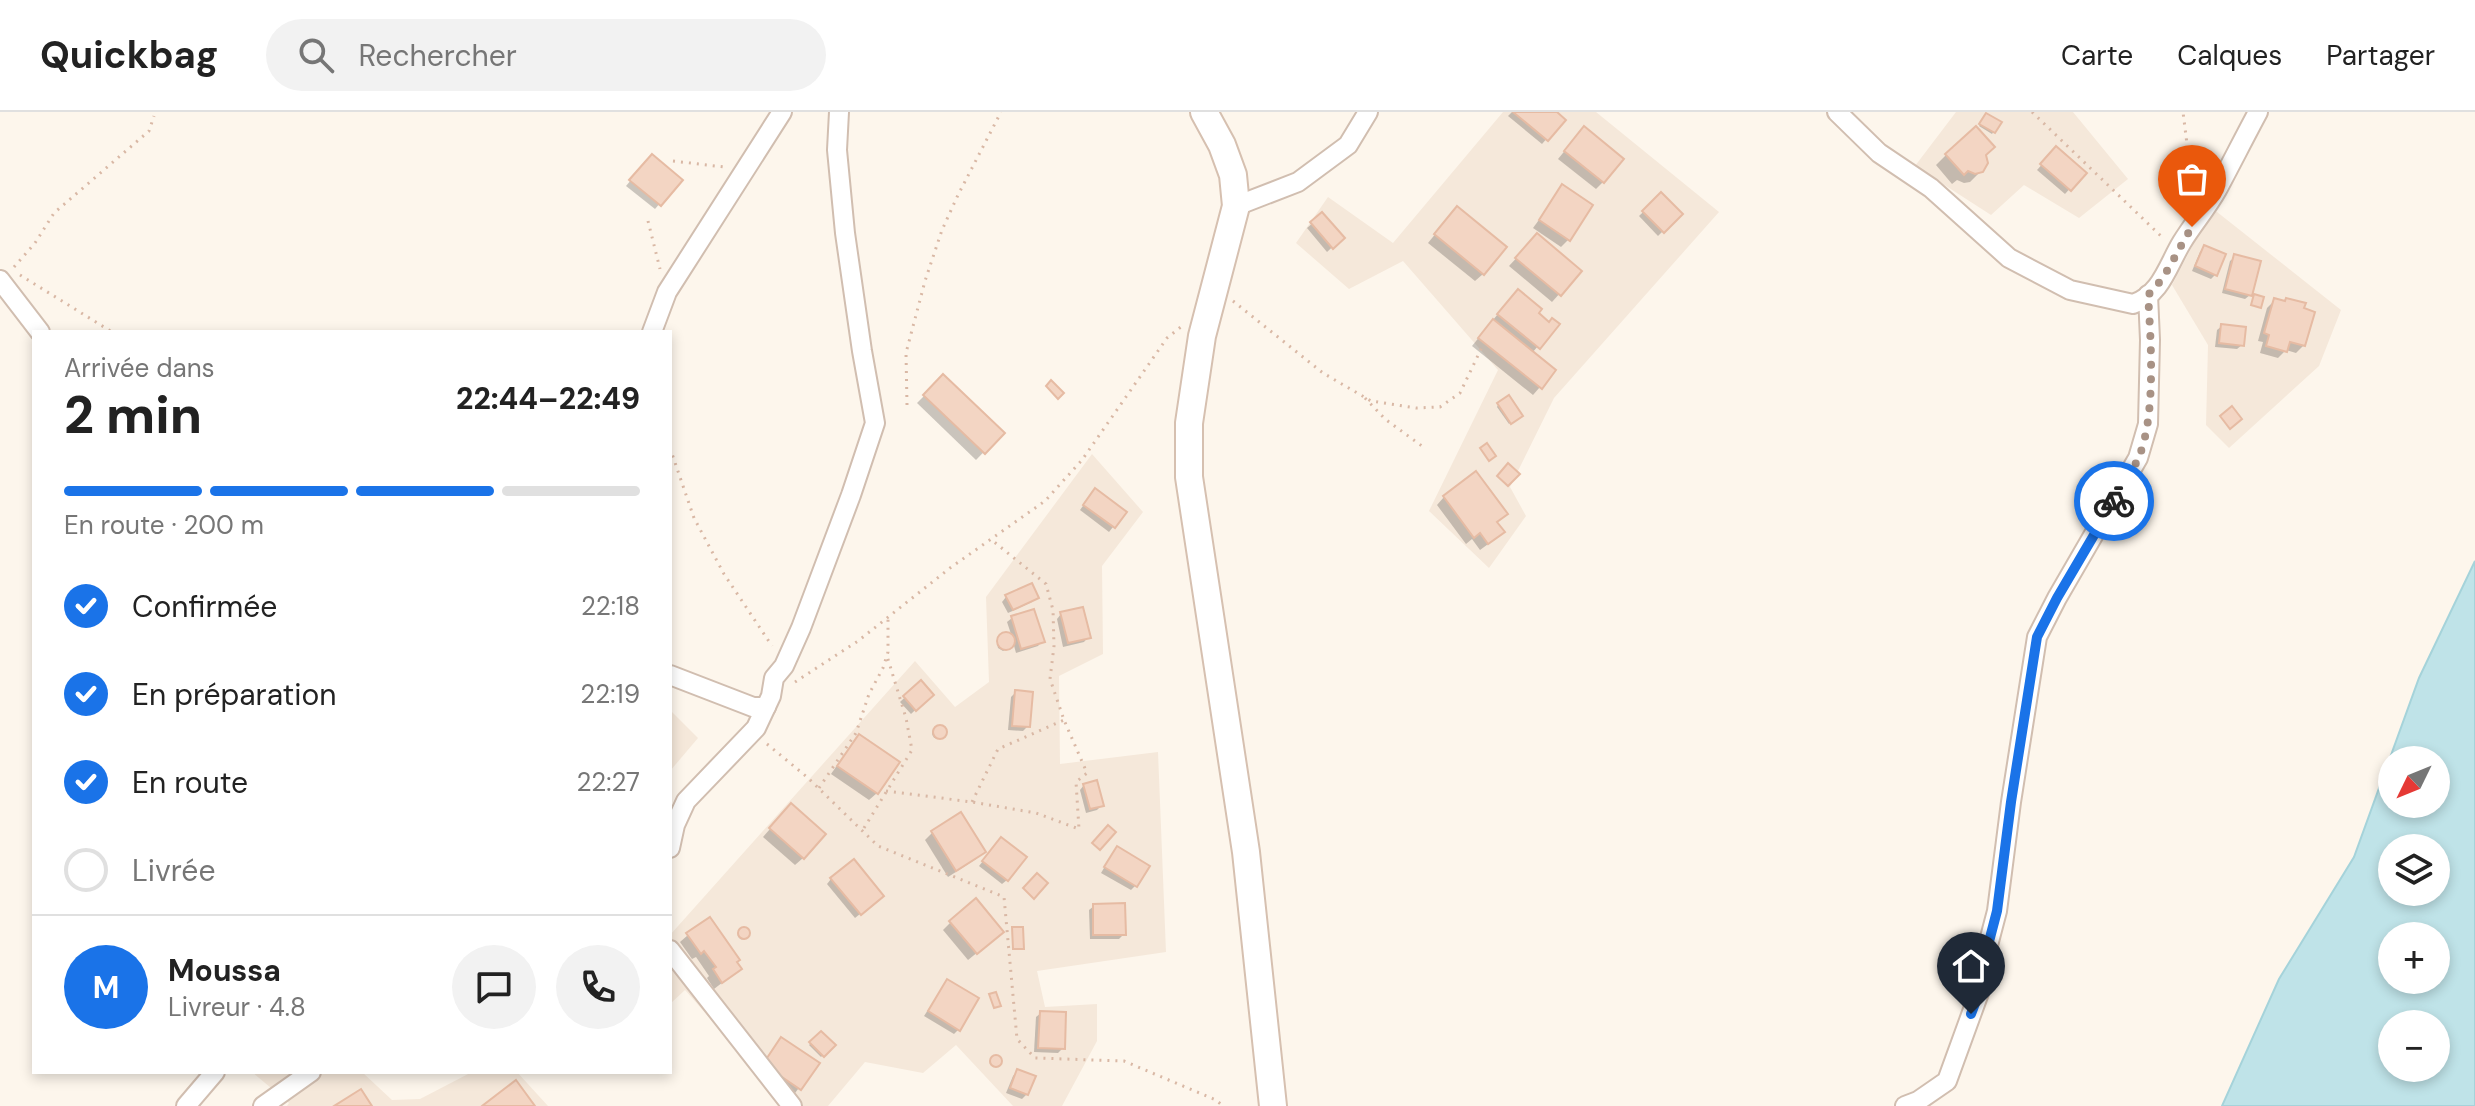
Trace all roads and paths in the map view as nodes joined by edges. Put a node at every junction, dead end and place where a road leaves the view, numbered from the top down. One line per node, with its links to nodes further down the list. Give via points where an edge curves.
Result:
1 (782, 112): 11 (street)
2 (839, 112): 32 (street, via 845,233 875,423)
3 (1001, 112): 26 (path, via 952,206 925,281 906,353)
4 (1204, 112): 13 (street, via 1233,175)
5 (1368, 112): 13 (street, via 1348,145 1298,182)
6 (1837, 112): 20 (street, via 1879,153 1931,188 2009,258 2070,290 2133,304)
7 (2032, 112): 16 (path)
8 (2183, 112): 14 (path, via 2187,144)
9 (2258, 112): 16 (street)
10 (154, 116): 22 (path, via 149,131 54,213 11,269)
11 (751, 160): 12 (path, via 728,167); 18 (street)
12 (673, 161)
13 (1236, 206): 19 (street)
14 (2180, 214)
15 (648, 221): 18 (path)
16 (2177, 252): 20 (street)
17 (0, 280): 21 (street)
18 (667, 292): 23 (street)
19 (1213, 295): 25 (path); 29 (path, via 1167,338 1082,460 1045,501); 49 (street, via 1189,423 1189,477 1246,852)
20 (2148, 295): 50 (street, via 2148,424 2138,458 2037,637 1997,911 1979,993 1947,1081)
21 (38, 330)
22 (109, 330)
23 (653, 330)
24 (1483, 345): 25 (path, via 1460,393 1440,407 1416,408)
25 (1363, 396): 27 (path)
26 (907, 405)
27 (1426, 449)
28 (672, 454): 32 (path, via 694,518)
29 (992, 539): 30 (path); 35 (path, via 1046,584 1053,610 1050,679)
30 (888, 616): 31 (path); 34 (path)
31 (887, 656): 37 (path, via 856,733); 38 (path, via 912,750)
32 (784, 666): 34 (street, via 774,678)
33 (672, 676): 34 (street, via 753,707)
34 (768, 701): 36 (street)
35 (1064, 720): 39 (path, via 998,749); 39 (path, via 1087,773 1076,782 1079,829 1036,813)
36 (756, 728): 37 (path, via 768,745); 41 (street, via 686,801)
37 (819, 788): 40 (path)
38 (886, 791): 39 (path); 40 (path)
39 (972, 802)
40 (863, 829): 48 (path, via 878,846 1004,897 1017,1039 1035,1058 1124,1061)
41 (672, 839)
42 (672, 953): 47 (street)
43 (213, 1074): 45 (street)
44 (308, 1074): 46 (street)
45 (186, 1106)
46 (263, 1106)
47 (792, 1106)
48 (1223, 1106)
49 (1273, 1106)
50 (1905, 1106)

